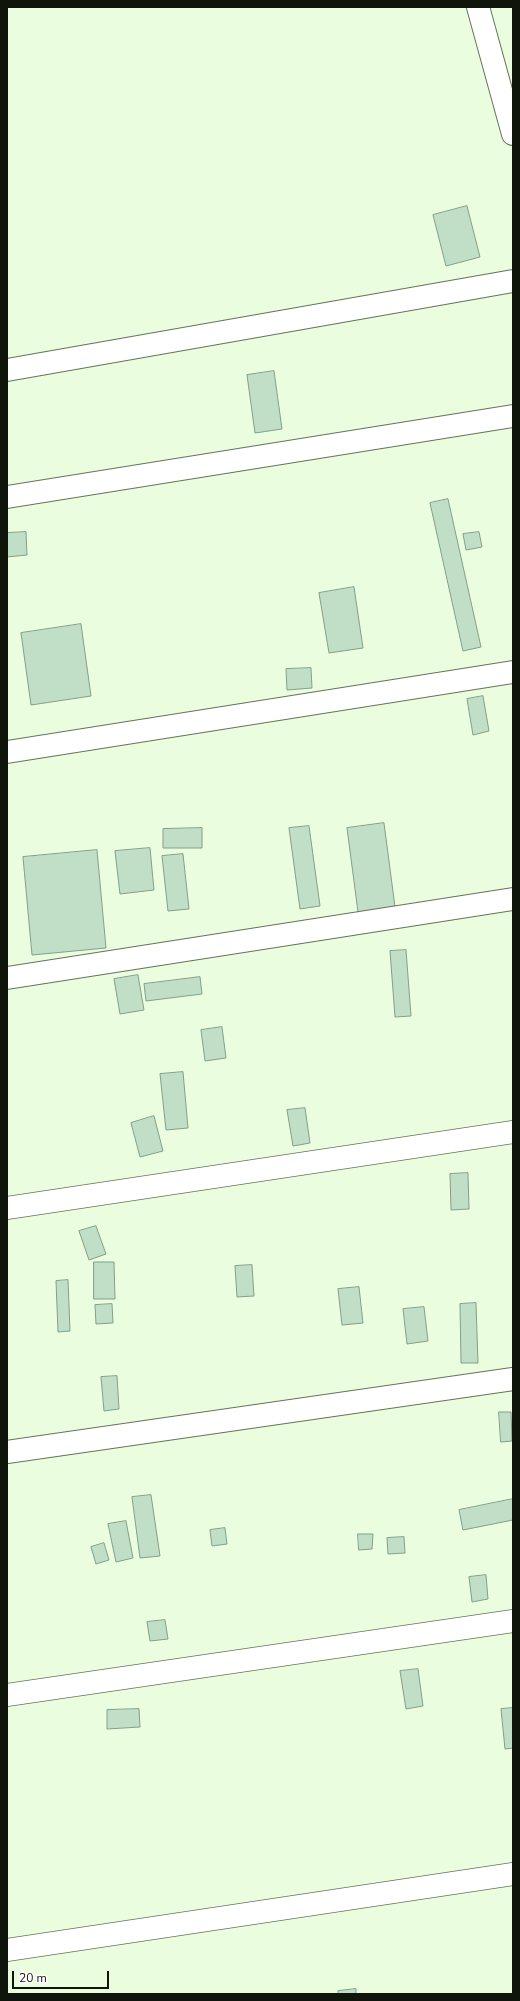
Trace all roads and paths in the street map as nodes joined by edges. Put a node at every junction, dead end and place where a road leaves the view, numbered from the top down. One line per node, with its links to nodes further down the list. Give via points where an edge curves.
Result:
1 (478, 7): 2 (street)
2 (513, 134)
3 (513, 281): 4 (street)
4 (7, 370)
5 (513, 416): 6 (street)
6 (7, 497)
7 (513, 672): 8 (street)
8 (7, 752)
9 (513, 899): 10 (street)
10 (7, 978)
11 (513, 1132): 12 (street)
12 (7, 1208)
13 (513, 1379): 14 (street)
14 (7, 1452)
15 (513, 1621): 16 (street)
16 (7, 1695)
17 (513, 1874): 18 (street)
18 (7, 1950)

